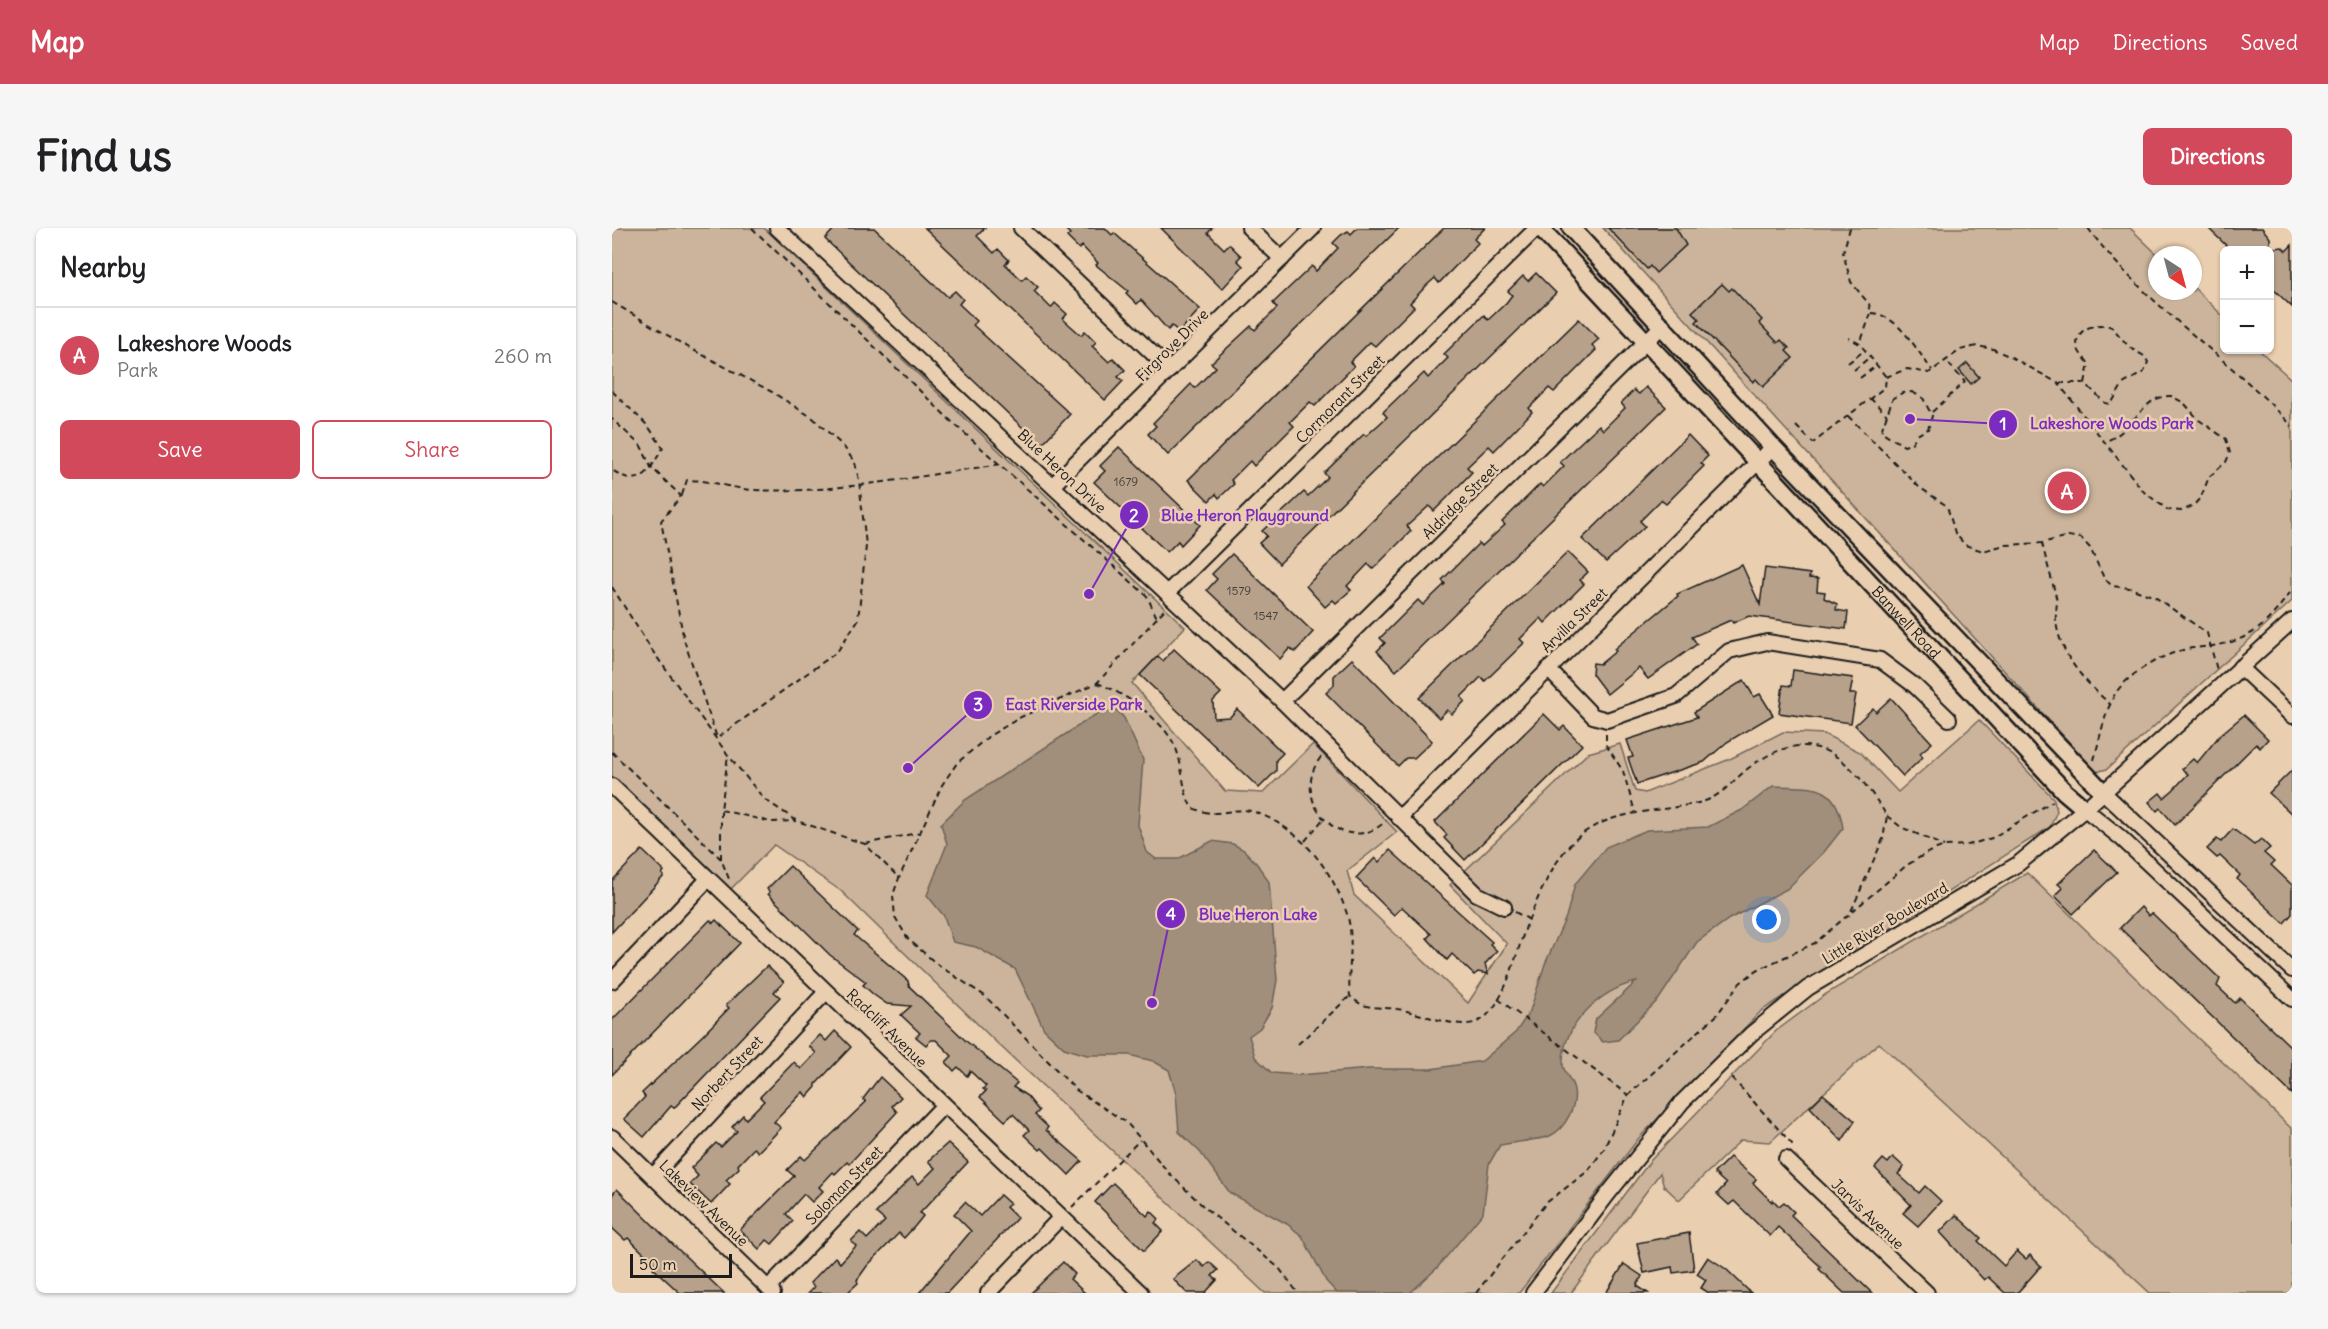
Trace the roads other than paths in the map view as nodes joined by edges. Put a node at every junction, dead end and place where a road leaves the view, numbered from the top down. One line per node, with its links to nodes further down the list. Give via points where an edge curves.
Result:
1 (777, 228): 13 (street, Blue Heron Drive)
2 (1021, 228): 10 (street)
3 (1249, 228): 7 (street)
4 (1313, 228): 7 (street, Firgrove Drive)
5 (1538, 228): 9 (main road, Banwell Road); 14 (street, Cormorant Street)
6 (1571, 228): 8 (main road, Banwell Road)
7 (1282, 260): 10 (street, Firgrove Drive)
8 (1662, 325): 9 (street, Aldridge Street); 11 (main road, Banwell Road)
9 (1645, 342): 12 (main road, Banwell Road); 18 (street, Aldridge Street)
10 (1170, 370): 13 (street, Firgrove Drive)
11 (1773, 447): 12 (street, Arvilla Street); 22 (main road, Banwell Road)
12 (1758, 462): 17 (street, Arvilla Street); 23 (main road, Banwell Road)
13 (1053, 484): 14 (street, Blue Heron Drive)
14 (1167, 600): 18 (street, Blue Heron Drive)
15 (2292, 621): 16 (street, Little River Boulevard)
16 (2240, 667): 19 (street); 22 (street, Little River Boulevard)
17 (1548, 669): 20 (street, via 1593,716 1607,720 1676,696 1729,651 1767,642 1880,660 1915,686); 24 (street, Arvilla Street)
18 (1282, 701): 24 (street, Blue Heron Drive)
19 (2292, 716)
20 (1949, 720)
21 (612, 786): 25 (street, Radcliff Avenue)
22 (2103, 792): 23 (street, Little River Boulevard); 27 (street, Banwell Road)
23 (2085, 809): 28 (street, Banwell Road); 41 (street, Little River Boulevard, via 2018,864 1808,988 1751,1034 1683,1102)
24 (1397, 816): 26 (street, Blue Heron Drive, via 1477,894)
25 (708, 879): 30 (street); 31 (street, Radcliff Avenue)
26 (1504, 907)
27 (2275, 954): 28 (street); 29 (street, Banwell Road)
28 (2262, 970): 32 (street, Banwell Road)
29 (2292, 970)
30 (612, 981)
31 (826, 992): 33 (street, Radcliff Avenue); 36 (street, Norbert Street)
32 (2292, 999)
33 (944, 1104): 37 (street, Radcliff Avenue); 38 (street, Soloman Street)
34 (612, 1137): 36 (street, Lakeview Avenue)
35 (1786, 1159): 42 (street, Jarvis Avenue)
36 (653, 1176): 38 (street, Lakeview Avenue)
37 (1061, 1217): 39 (street); 40 (street, Radcliff Avenue)
38 (770, 1291)
39 (988, 1293)
40 (1141, 1293)
41 (1533, 1293)
42 (1927, 1293)

